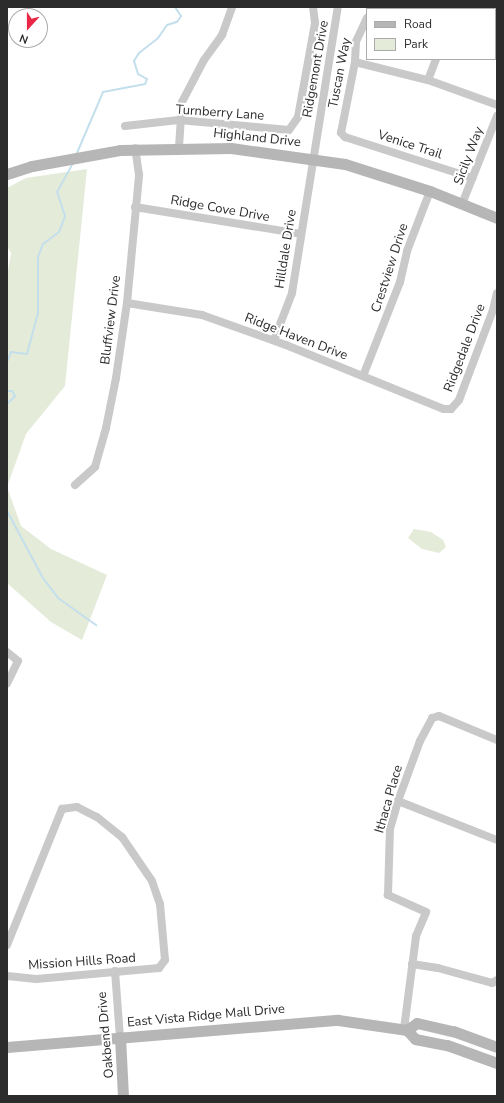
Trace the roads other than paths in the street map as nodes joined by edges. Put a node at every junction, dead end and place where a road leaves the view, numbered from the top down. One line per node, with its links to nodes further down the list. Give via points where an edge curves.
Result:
1 (232, 7): 10 (street, via 222,35 204,60 182,102)
2 (313, 7): 10 (street, Turnberry Lane, via 315,23 298,116 289,130)
3 (338, 7): 15 (street, Ridgemont Drive)
4 (366, 20): 6 (street, Tuscan Way, via 356,42)
5 (436, 60): 7 (street)
6 (355, 62): 7 (street); 12 (street, Tuscan Way)
7 (428, 80): 8 (street)
8 (497, 105)
9 (497, 116): 17 (street, Sicily Way)
10 (179, 120): 11 (street, Turnberry Lane); 13 (street)
11 (125, 126)
12 (340, 133): 17 (street, Venice Trail, via 345,137)
13 (179, 147): 14 (main road, Highland Drive); 15 (main road, Highland Drive, via 231,148)
14 (135, 148): 16 (main road, Highland Drive, via 42,164); 20 (street, Bluffview Drive, via 139,175)
15 (313, 158): 18 (main road, Highland Drive, via 345,164); 22 (street, Hilldale Drive)
16 (7, 174)
17 (473, 178): 19 (street, Sicily Way)
18 (430, 191): 19 (main road, Highland Drive); 26 (street, Crestview Drive, via 407,251 400,282)
19 (462, 204): 21 (main road, Highland Drive)
20 (136, 207): 22 (street, Ridge Cove Drive); 24 (street, Bluffview Drive)
21 (497, 218)
22 (301, 234): 25 (street, Hilldale Drive, via 292,292)
23 (497, 293): 27 (street, Ridgedale Drive, via 493,310 456,406)
24 (127, 304): 25 (street, Ridge Haven Drive, via 202,315); 28 (street, Bluffview Drive, via 106,428 95,467)
25 (274, 340): 26 (street, Ridge Haven Drive)
26 (363, 376): 27 (street, Ridge Haven Drive, via 444,409)
27 (451, 409)
28 (75, 485)
29 (7, 652): 30 (street, via 18,661)
30 (7, 684)
31 (497, 740): 32 (street, Ithaca Place, via 439,716 432,718 420,741)
32 (398, 801): 33 (street); 35 (street, Ithaca Place, via 390,829 386,887 388,895 426,912 416,936)
33 (497, 840)
34 (7, 945): 36 (street, Mission Hills Road, via 62,809 77,807 97,817 122,837 152,881 160,904 165,960 159,968)
35 (412, 964): 38 (street, via 438,968 492,983); 39 (street, Ithaca Place)
36 (114, 972): 37 (street, Mission Hills Road, via 36,979); 40 (street, Oakbend Drive)
37 (7, 976)
38 (497, 980)
39 (406, 1029): 40 (main road, East Vista Ridge Mall Drive, via 338,1020); 42 (main road, East Vista Ridge Mall Drive, via 417,1023 453,1031); 43 (main road, East Vista Ridge Mall Drive, via 415,1039 447,1045)
40 (120, 1037): 41 (main road, East Vista Ridge Mall Drive); 44 (main road, Oakbend Drive)
41 (7, 1047)
42 (497, 1047)
43 (497, 1063)
44 (123, 1096)

